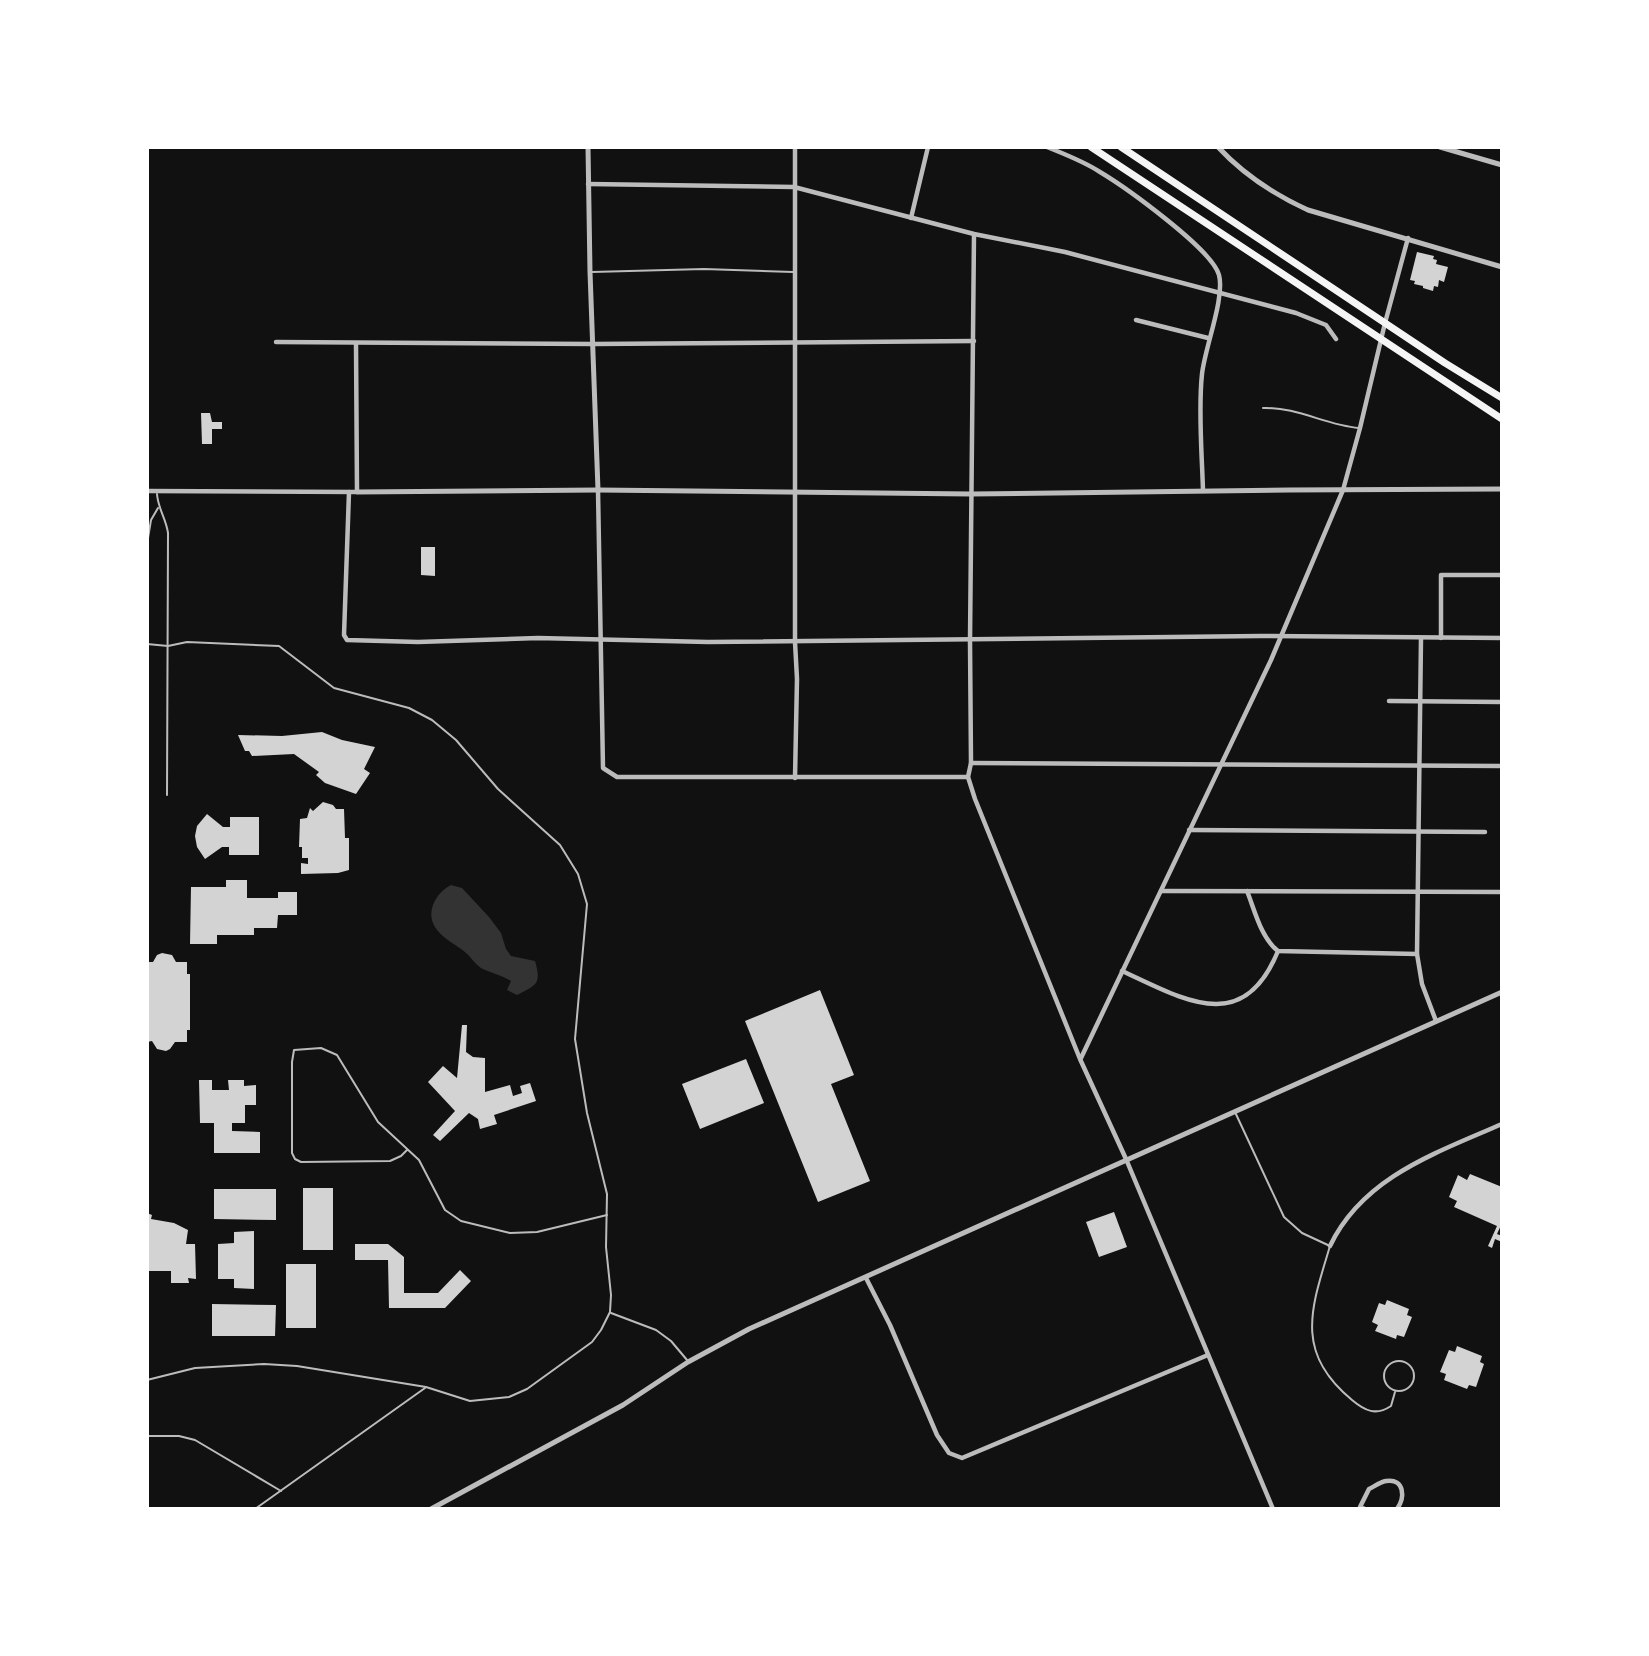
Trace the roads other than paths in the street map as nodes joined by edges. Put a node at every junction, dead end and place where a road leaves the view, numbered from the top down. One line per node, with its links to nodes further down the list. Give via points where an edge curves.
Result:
1 (588, 147): 10 (street)
2 (795, 147): 11 (street)
3 (928, 147): 12 (street)
4 (1046, 147): 18 (street, via 1100,172 1195,243 1214,262)
5 (1091, 147): 23 (highway)
6 (1121, 147): 20 (highway)
7 (1440, 147): 9 (street)
8 (1220, 149): 14 (street, via 1280,197 1308,210)
9 (1502, 165)
10 (588, 184): 11 (street); 16 (street)
11 (794, 187): 12 (street); 17 (street)
12 (911, 218): 13 (street)
13 (974, 234): 18 (street); 24 (street)
14 (1408, 238): 15 (street); 20 (street)
15 (1502, 267)
16 (590, 272): 17 (lane); 28 (street)
17 (794, 272): 26 (street)
18 (1221, 292): 21 (street); 22 (street, via 1318,320)
19 (1136, 320): 21 (street)
20 (1385, 323): 23 (street); 29 (highway)
21 (1209, 338): 38 (street, via 1202,376)
22 (1336, 339)
23 (1381, 339): 31 (highway); 32 (street)
24 (974, 341): 26 (street); 42 (street)
25 (276, 342): 27 (street)
26 (796, 342): 28 (street); 41 (street)
27 (356, 344): 28 (street); 40 (street)
28 (593, 344): 34 (street)
29 (1502, 398)
30 (1263, 408): 32 (lane, via 1296,410 1332,424)
31 (1502, 419)
32 (1360, 428): 35 (street)
33 (1502, 489): 35 (street)
34 (598, 490): 40 (street); 41 (street); 50 (street)
35 (1343, 490): 38 (street); 46 (street)
36 (147, 491): 37 (street)
37 (157, 491): 39 (street); 43 (lane)
38 (1203, 491): 42 (street)
39 (349, 492): 40 (street); 50 (street, via 347,640)
40 (357, 492)
41 (796, 492): 42 (street); 52 (street)
42 (971, 494): 51 (street)
43 (158, 508): 44 (lane); 54 (lane, via 166,518 168,533)
44 (147, 544)
45 (1502, 575): 48 (street, via 1441,575)
46 (1281, 637): 47 (street); 51 (street); 59 (street)
47 (1421, 638): 48 (street); 56 (street)
48 (1441, 638): 49 (street)
49 (1502, 638)
50 (601, 639): 52 (street); 63 (street, via 603,768 617,778)
51 (970, 641): 52 (street); 58 (street)
52 (795, 642): 63 (street)
53 (147, 644): 54 (lane)
54 (168, 646): 64 (lane); 82 (lane, via 187,642 279,646 334,688 409,708 431,719 560,845 578,874 587,904 575,1039)
55 (1389, 701): 56 (street)
56 (1419, 702): 57 (street); 60 (street)
57 (1502, 702)
58 (971, 763): 59 (street); 62 (street)
59 (1220, 765): 60 (street); 65 (street)
60 (1420, 766): 61 (street); 66 (street)
61 (1502, 766)
62 (968, 777): 63 (street); 77 (street)
63 (795, 778)
64 (167, 794)
65 (1189, 830): 66 (street); 68 (street)
66 (1418, 831): 67 (street); 70 (street)
67 (1485, 832)
68 (1161, 891): 69 (street); 74 (street)
69 (1247, 891): 70 (street); 72 (street, via 1261,927)
70 (1418, 892): 71 (street); 73 (street)
71 (1502, 892)
72 (1278, 951): 73 (street); 74 (street, via 1263,979 1249,993 1212,1006 1192,1002)
73 (1417, 954): 76 (street)
74 (1122, 971): 77 (street)
75 (1502, 992): 76 (street)
76 (1436, 1021): 78 (street)
77 (1080, 1059): 81 (street)
78 (1235, 1111): 81 (street); 83 (lane, via 1284,1217 1302,1233)
79 (1502, 1125): 83 (street, via 1410,1166 1369,1193 1342,1223)
80 (407, 1150): 80 (lane, via 378,1122 337,1055 321,1048 294,1050 295,1159 301,1163 390,1161); 82 (lane, via 419,1160 445,1210 485,1228 537,1232)
81 (1126, 1159): 84 (street); 86 (street)
82 (608, 1215): 85 (lane)
83 (1330, 1246): 90 (lane, via 1312,1318 1320,1363 1335,1386 1368,1411 1391,1406)
84 (866, 1278): 86 (street, via 937,1435 945,1448 962,1458); 87 (street)
85 (610, 1312): 87 (lane, via 656,1330); 89 (lane, via 592,1342 509,1397 470,1401)
86 (1208, 1355): 96 (street)
87 (688, 1362): 95 (street, via 623,1405)
88 (147, 1380): 89 (lane, via 195,1368 264,1364)
89 (426, 1387): 92 (lane)
90 (1395, 1392): 90 (lane, via 1414,1380 1412,1368 1402,1361 1389,1364 1383,1373)
91 (147, 1436): 92 (lane, via 195,1440)
92 (281, 1491): 94 (lane)
93 (1360, 1508): 97 (street, via 1369,1489 1389,1480 1403,1492)
94 (255, 1509)
95 (431, 1509)
96 (1273, 1509)
97 (1397, 1509)

